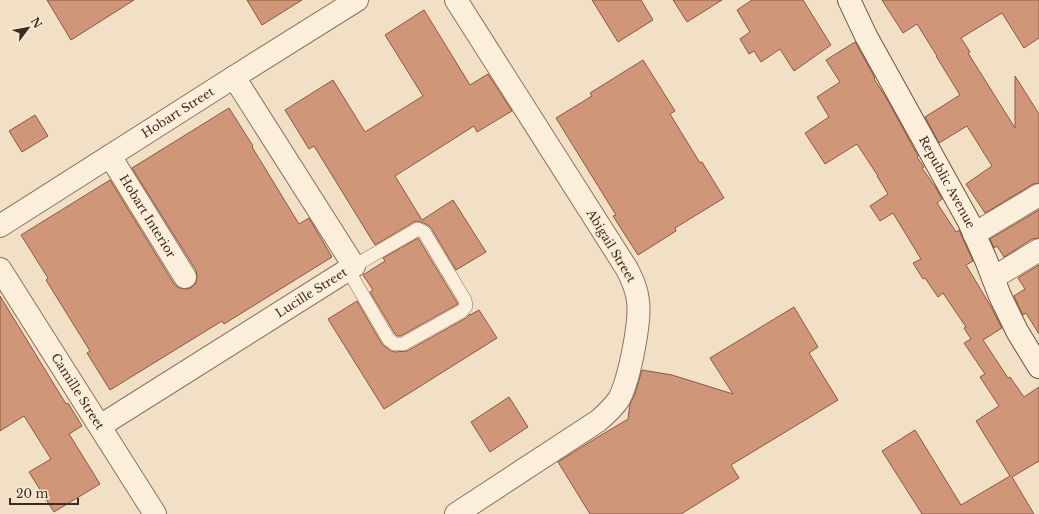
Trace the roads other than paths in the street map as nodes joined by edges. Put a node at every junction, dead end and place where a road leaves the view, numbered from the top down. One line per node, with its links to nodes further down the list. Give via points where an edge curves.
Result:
1 (357, 0): 4 (street, Hobart Street)
2 (456, 0): 17 (street, Abigail Street, via 627,269 636,290 639,318 624,386 609,412)
3 (852, 1): 8 (street, Republic Avenue, via 866,36)
4 (234, 76): 5 (street, Hobart Street); 10 (street, Lucille Street)
5 (110, 156): 7 (street, Hobart Street); 12 (street, Hobart Interior)
6 (1039, 195): 8 (street)
7 (0, 226)
8 (974, 234): 13 (street, Republic Avenue)
9 (1039, 250): 13 (street)
10 (351, 268): 10 (lane, via 418,229 424,232 466,300 466,306 462,311 403,344 395,344 389,340); 15 (street, Lucille Street)
11 (0, 269): 15 (street, Camille Street)
12 (185, 277)
13 (993, 278): 14 (street, Republic Avenue, via 1017,331)
14 (1039, 367)
15 (100, 426): 16 (street, Camille Street)
16 (155, 514)
17 (456, 514)

